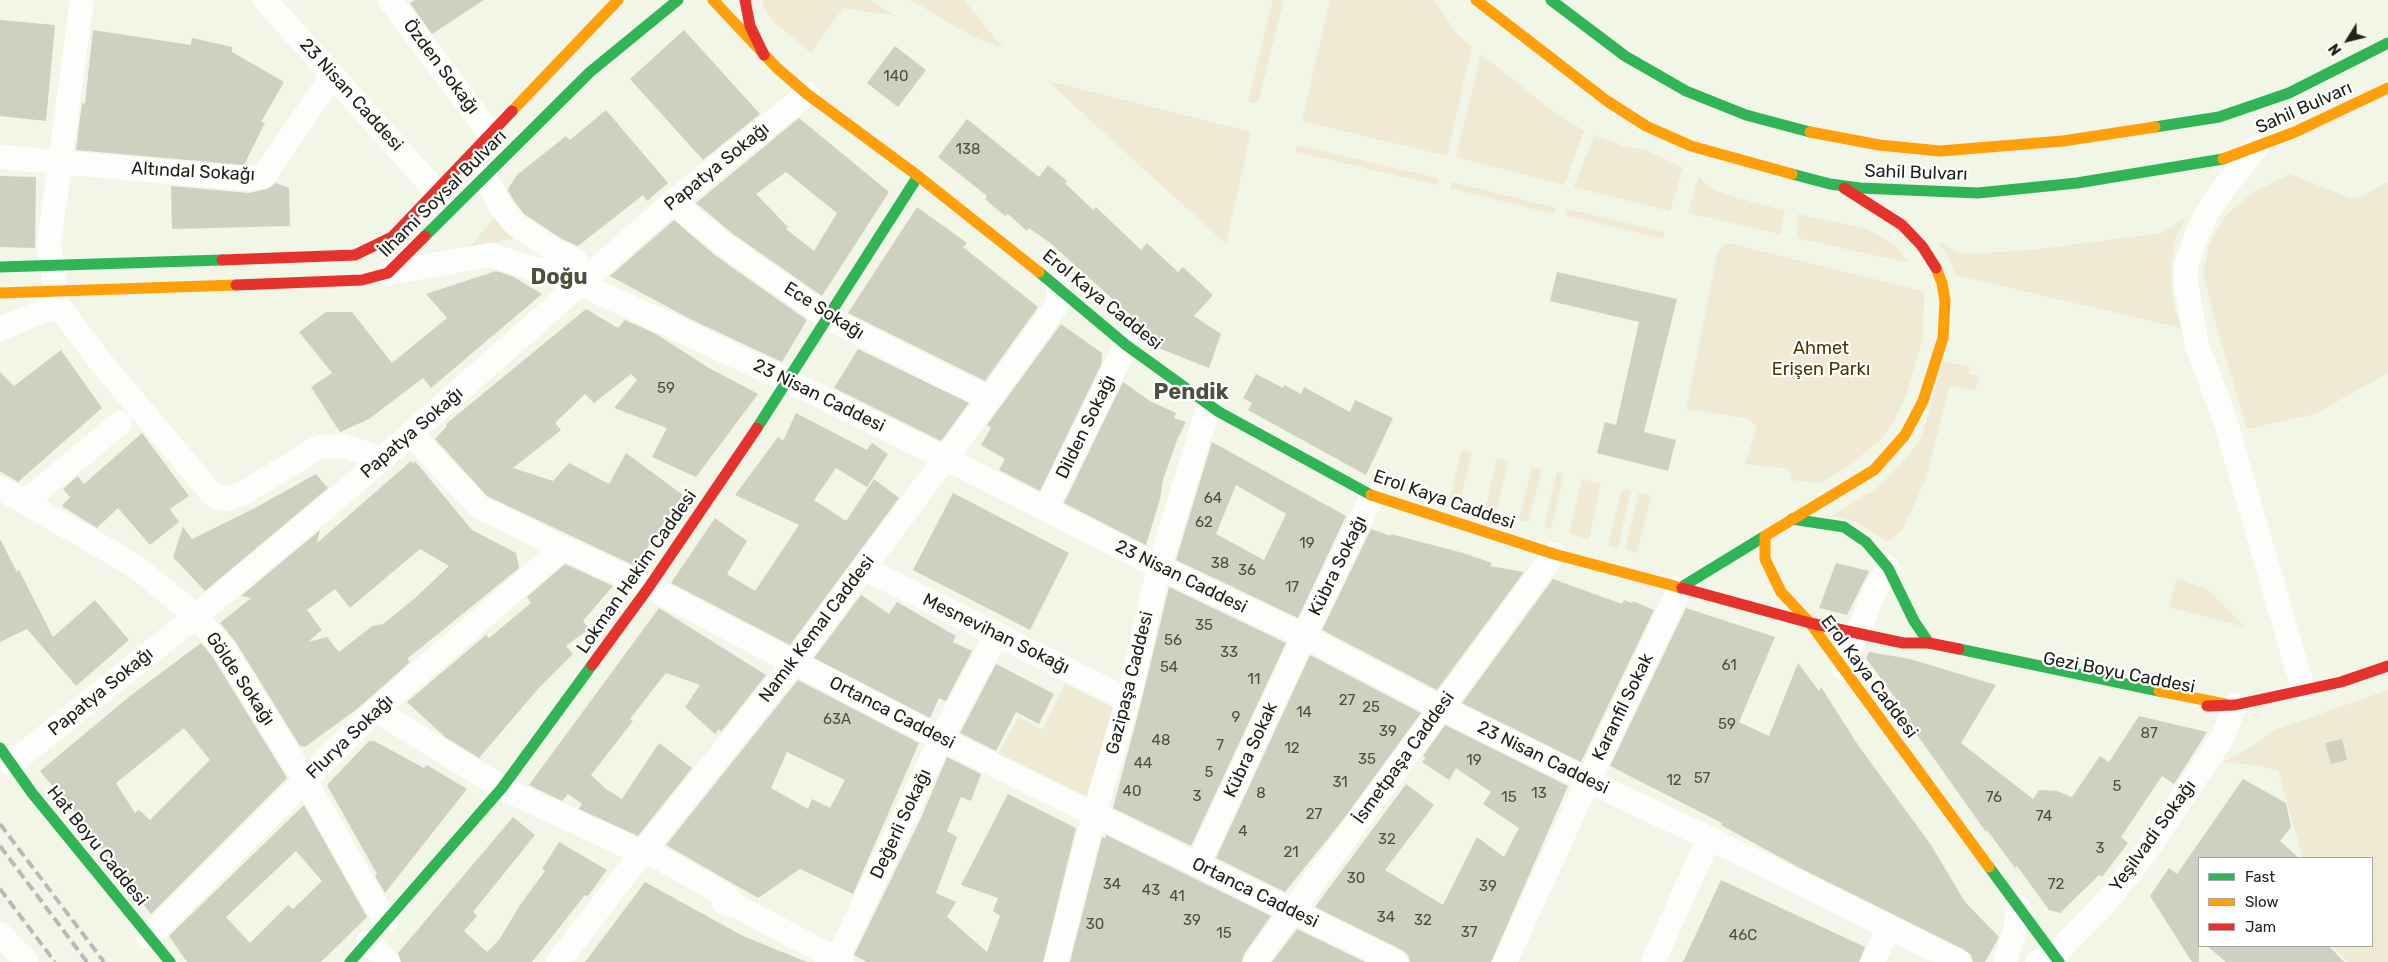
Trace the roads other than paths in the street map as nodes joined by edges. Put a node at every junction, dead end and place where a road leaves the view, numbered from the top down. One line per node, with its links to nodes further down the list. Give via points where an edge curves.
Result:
1 (82, 0): 18 (street)
2 (265, 0): 12 (street, 23 Nisan Caddesi)
3 (390, 0): 15 (street, Özden Sokağı)
4 (618, 0): 15 (main road, İlhami Soysal Bulvarı)
5 (678, 0): 25 (main road, İlhami Soysal Bulvarı, via 590,72)
6 (713, 0): 11 (main road, Erol Kaya Caddesi)
7 (745, 0): 11 (main road, via 750,26)
8 (1476, 0): 21 (main road, Sahil Bulvarı, via 1570,73 1646,126 1691,146)
9 (1551, 0): 10 (main road, Sahil Bulvarı, via 1625,56 1657,75 1686,91 1746,115 1830,137 1940,151 2064,141 2219,116 2289,93)
10 (2388, 43)
11 (764, 55): 14 (main road, Erol Kaya Caddesi)
12 (333, 75): 18 (street, Altındal Sokağı, via 264,176 250,179); 22 (street, 23 Nisan Caddesi)
13 (2388, 88): 16 (main road, Sahil Bulvarı)
14 (807, 94): 19 (main road, Erol Kaya Caddesi); 23 (street, Papatya Sokağı)
15 (491, 135): 22 (main road, İlhami Soysal Bulvarı)
16 (2256, 148): 21 (main road, Sahil Bulvarı, via 2228,158 2077,183 1978,193); 63 (street, via 2207,213 2186,266 2186,284 2197,345 2225,420)
17 (0, 157): 18 (street, Altındal Sokağı)
18 (60, 163): 29 (street, via 49,244)
19 (918, 176): 27 (main road, Erol Kaya Caddesi); 30 (main road, Lokman Hekim Caddesi)
20 (486, 178): 26 (street, via 500,207 515,224 555,251 575,260)
21 (1841, 186): 44 (main road, via 1902,225 1936,266 1945,300 1943,338 1923,401 1895,449 1874,470)
22 (436, 191): 24 (main road, İlhami Soysal Bulvarı, via 392,237 355,255)
23 (675, 200): 26 (street, Papatya Sokağı); 30 (street, Ece Sokağı, via 690,217 725,244)
24 (0, 266)
25 (388, 273): 26 (street, 23 Nisan Caddesi, via 491,255); 29 (main road, İlhami Soysal Bulvarı, via 362,280)
26 (573, 281): 33 (street, 23 Nisan Caddesi); 37 (street, Papatya Sokağı)
27 (1058, 286): 32 (main road, Erol Kaya Caddesi); 34 (street, Namık Kemal Caddesi, via 1055,308)
28 (0, 293): 29 (main road, İlhami Soysal Bulvarı)
29 (62, 298): 31 (street); 39 (street, via 99,360 214,496 226,500 242,494 320,447 342,446)
30 (827, 317): 33 (main road, Lokman Hekim Caddesi); 34 (street, Ece Sokağı)
31 (0, 329)
32 (1126, 345): 35 (main road, Erol Kaya Caddesi); 43 (street, Dilden Sokağı)
33 (790, 371): 38 (street, 23 Nisan Caddesi); 51 (main road, Lokman Hekim Caddesi)
34 (990, 398): 38 (street, Namık Kemal Caddesi)
35 (1209, 406): 41 (main road, Erol Kaya Caddesi); 48 (street, Gazipaşa Caddesi)
36 (120, 423): 42 (street)
37 (411, 434): 39 (street, Papatya Sokağı); 46 (street, Ortanca Caddesi, via 480,507)
38 (945, 458): 43 (street, 23 Nisan Caddesi); 49 (street, Namık Kemal Caddesi)
39 (383, 459): 53 (street, Papatya Sokağı)
40 (0, 488): 42 (street, Gölde Sokağı)
41 (1372, 496): 47 (main road, Erol Kaya Caddesi); 57 (street, Kübra Sokağı)
42 (25, 502): 53 (street, Gölde Sokağı, via 134,566)
43 (1046, 509): 48 (street, 23 Nisan Caddesi)
44 (1792, 520): 45 (main road); 50 (main road, via 1844,527 1866,542)
45 (1765, 536): 52 (main road); 54 (main road, via 1765,559 1772,578)
46 (563, 548): 51 (street, Ortanca Caddesi); 67 (street, Flurya Sokağı)
47 (1554, 554): 52 (main road, Erol Kaya Caddesi); 66 (street, İsmetpaşa Caddesi)
48 (1160, 567): 57 (street, 23 Nisan Caddesi); 64 (street, Gazipaşa Caddesi)
49 (863, 568): 56 (street, Mesnevihan Sokağı); 60 (street, Namık Kemal Caddesi)
50 (1888, 568): 55 (street); 58 (main road, via 1914,621)
51 (649, 587): 60 (street, Ortanca Caddesi); 72 (main road, Lokman Hekim Caddesi)
52 (1680, 588): 54 (main road, Erol Kaya Caddesi); 71 (street, Karanfil Sokak)
53 (196, 616): 69 (street, Papatya Sokağı); 70 (street, Gölde Sokağı, via 224,648)
54 (1810, 623): 55 (main road); 62 (main road, Erol Kaya Caddesi)
55 (1858, 633): 59 (main road); 62 (street, via 1845,655)
56 (997, 634): 64 (street, Mesnevihan Sokağı); 68 (street, Değerli Sokağı)
57 (1304, 636): 66 (street, 23 Nisan Caddesi); 76 (street, Kübra Sokak)
58 (1929, 643): 59 (main road); 65 (main road)
59 (1903, 644): 65 (main road, Gezi Boyu Caddesi, via 1930,655 2136,698 2196,706)
60 (794, 663): 68 (street, Ortanca Caddesi); 75 (street, Namık Kemal Caddesi)
61 (2388, 666): 63 (main road, Gezi Boyu Caddesi, via 2341,682)
62 (1844, 669): 77 (main road, Erol Kaya Caddesi)
63 (2303, 689): 65 (main road, Gezi Boyu Caddesi)
64 (1128, 700): 73 (street, Gazipaşa Caddesi)
65 (2230, 704): 84 (street, Yeşilvadi Sokağı, via 2222,738 2145,854 2108,900)
66 (1441, 708): 71 (street, 23 Nisan Caddesi); 78 (street, İsmetpaşa Caddesi)
67 (376, 710): 70 (street, Flurya Sokağı); 72 (street)
68 (941, 739): 73 (street, Ortanca Caddesi); 85 (street, Değerli Sokağı)
69 (5, 756): 82 (main road, Hat Boyu Caddesi)
70 (305, 780): 79 (street, Gölde Sokağı); 82 (street, Flurya Sokağı)
71 (1588, 781): 74 (street, 23 Nisan Caddesi); 94 (street, Karanfil Sokak)
72 (502, 788): 75 (street); 79 (main road, Lokman Hekim Caddesi)
73 (1094, 814): 76 (street, Ortanca Caddesi); 91 (street, Gazipaşa Caddesi)
74 (1709, 838): 80 (street, 23 Nisan Caddesi); 95 (street)
75 (642, 853): 85 (street, via 654,865 720,902 738,907); 90 (street, Namık Kemal Caddesi)
76 (1198, 864): 78 (street, Ortanca Caddesi)
77 (2018, 907): 84 (main road, Erol Kaya Caddesi); 98 (street)
78 (1291, 911): 92 (street, İsmetpaşa Caddesi); 93 (street, Ortanca Caddesi)
79 (385, 921): 83 (main road, Lokman Hekim Caddesi)
80 (1888, 929): 96 (street); 97 (street, 23 Nisan Caddesi)
81 (0, 934): 86 (street)
82 (148, 937): 87 (main road, Hat Boyu Caddesi)
83 (368, 942): 88 (main road, Lokman Hekim Caddesi); 89 (street)
84 (2050, 960)
85 (838, 961)
86 (27, 962)
87 (170, 962)
88 (350, 962)
89 (388, 962)
90 (558, 962)
91 (1056, 962)
92 (1255, 962)
93 (1396, 962)
94 (1505, 962)
95 (1653, 962)
96 (1872, 962)
97 (1958, 962)
98 (2005, 962)

